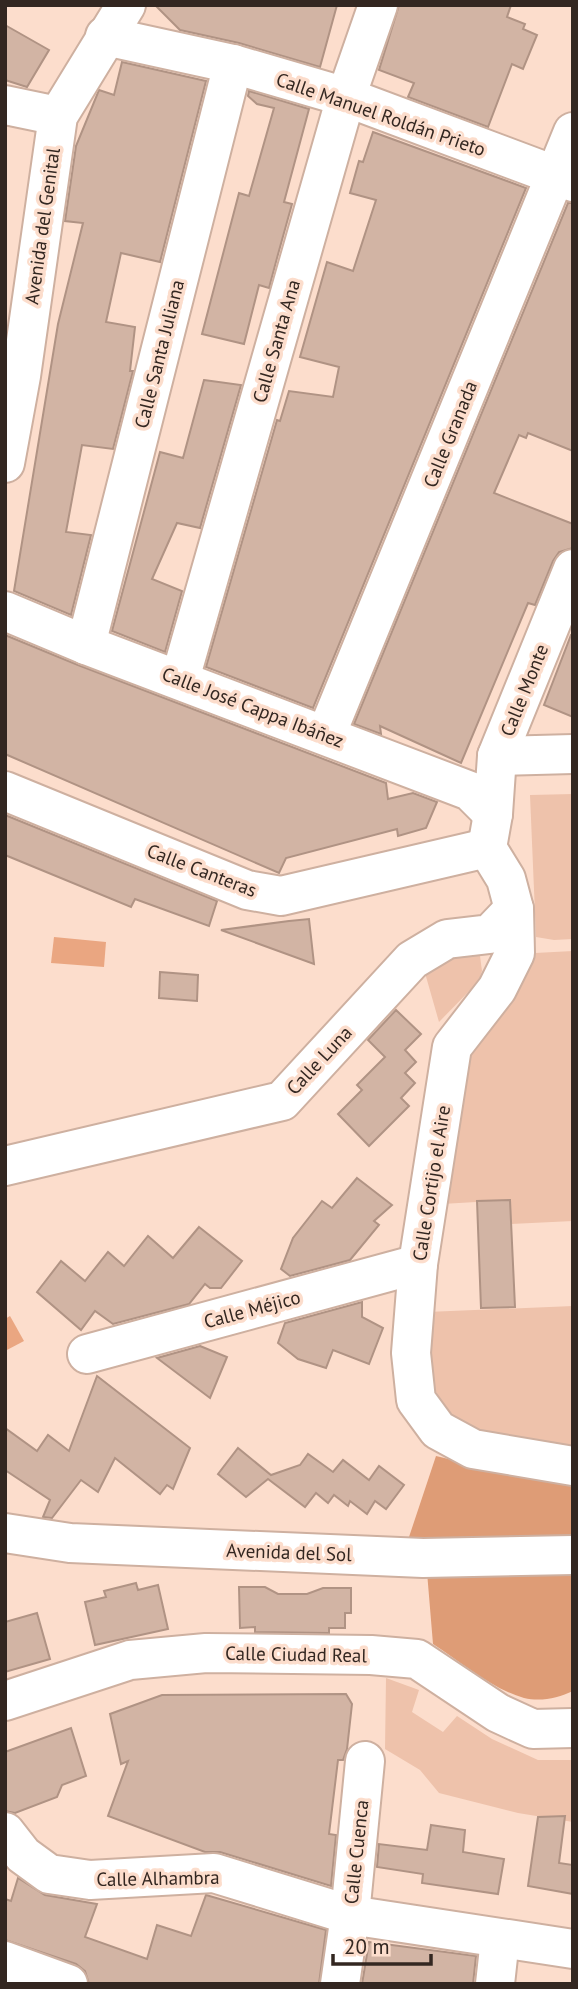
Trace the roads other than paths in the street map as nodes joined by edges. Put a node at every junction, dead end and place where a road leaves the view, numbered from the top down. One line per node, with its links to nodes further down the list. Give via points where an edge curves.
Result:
1 (378, 5): 4 (street, Calle Santa Ana)
2 (116, 21): 3 (street, Calle Manuel Roldán Prieto); 6 (street, Avenida del Genital)
3 (233, 64): 4 (street, Calle Manuel Roldán Prieto); 13 (street, Calle Santa Juliana)
4 (346, 97): 8 (street, Calle Manuel Roldán Prieto); 14 (street, Calle Santa Ana)
5 (5, 105): 6 (street)
6 (58, 116): 9 (street, Avenida del Genital)
7 (573, 132): 8 (street, Calle Granada)
8 (564, 179): 15 (street, Calle Granada)
9 (13, 374): 10 (street, Avenida del Genital)
10 (5, 463)
11 (573, 569): 17 (street, Calle Monte)
12 (5, 611): 13 (street, Calle José Cappa Ibáñez)
13 (86, 645): 14 (street, Calle José Cappa Ibáñez)
14 (180, 679): 15 (street, Calle José Cappa Ibáñez)
15 (326, 735): 19 (street, Calle José Cappa Ibáñez, via 470,791)
16 (573, 754): 17 (street)
17 (497, 757): 19 (street, Calle Monte)
18 (5, 791): 19 (street, Calle Canteras, via 247,890 281,896)
19 (490, 831): 20 (street, Calle Cortijo el Aire)
20 (514, 909): 21 (street, Calle Luna, via 490,934 447,939 412,960 282,1101); 22 (street, Calle Cortijo el Aire, via 515,953 497,989 452,1047)
21 (5, 1166)
22 (418, 1264): 23 (street, Calle Méjico); 24 (street, Calle Cortijo el Aire, via 411,1353 416,1400 438,1430 473,1449)
23 (87, 1354)
24 (573, 1466)
25 (5, 1533): 26 (street, Avenida del Sol, via 70,1543 423,1558)
26 (573, 1555)
27 (5, 1701): 28 (street, Calle Ciudad Real, via 130,1660 206,1653 371,1655 417,1659 498,1713 533,1729)
28 (573, 1728)
29 (365, 1761): 31 (street, Calle Cuenca)
30 (5, 1832): 31 (street, Calle Alhambra, via 23,1855 49,1874 90,1880 214,1873)
31 (350, 1915): 32 (street, Calle Alhambra); 36 (street, Calle Cuenca)
32 (500, 1939): 33 (street, Calle Alhambra); 37 (street)
33 (573, 1949)
34 (5, 1961): 35 (street)
35 (68, 1984)
36 (340, 1984)
37 (495, 1984)

